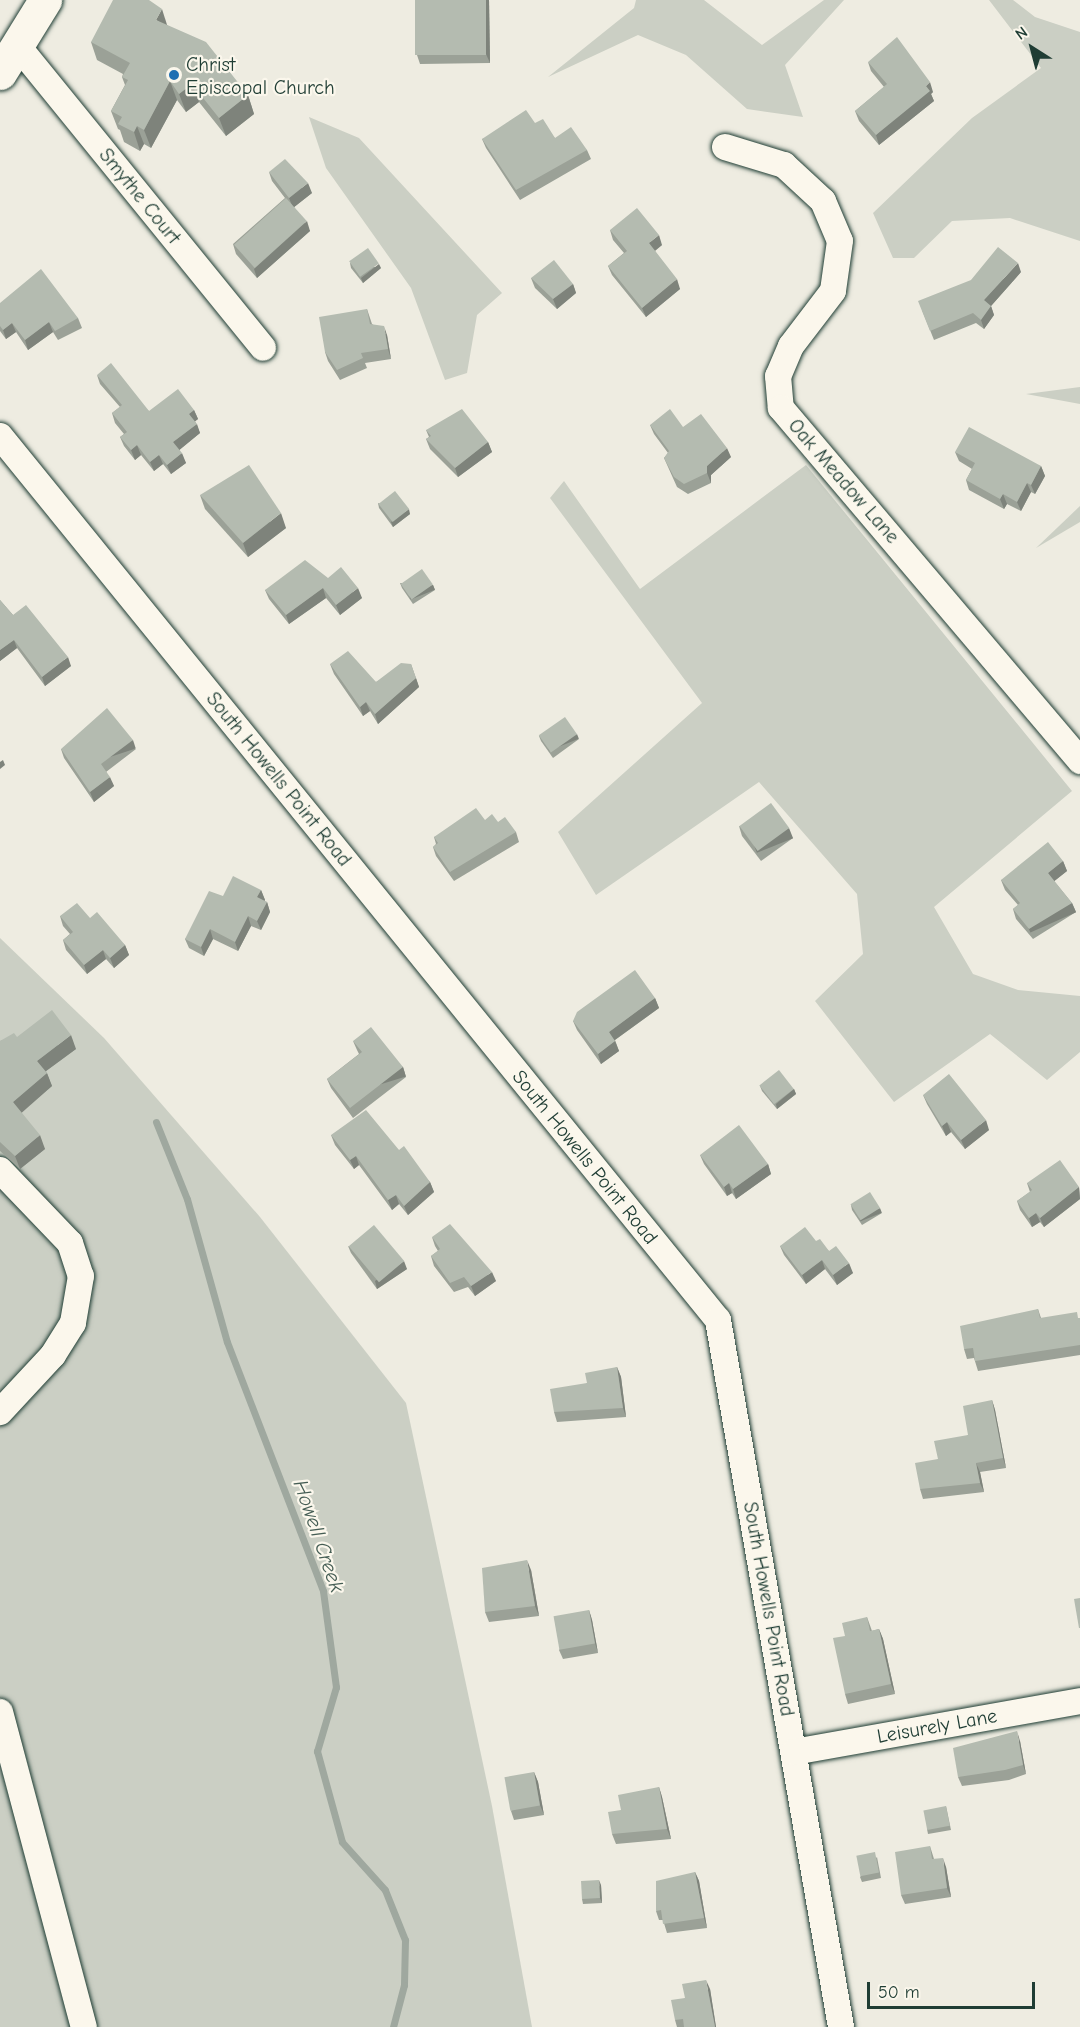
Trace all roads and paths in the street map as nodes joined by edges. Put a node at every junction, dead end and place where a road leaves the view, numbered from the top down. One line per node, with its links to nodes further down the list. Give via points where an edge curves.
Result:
1 (45, 0): 2 (main road)
2 (17, 45): 3 (main road); 5 (street, Smythe Court)
3 (0, 73)
4 (725, 147): 7 (street, Oak Meadow Lane, via 784,165 823,201 840,242 833,291 791,346 778,376 781,408)
5 (263, 348)
6 (0, 436): 12 (street, South Howells Point Road, via 718,1320)
7 (1080, 761)
8 (0, 1170): 9 (street, via 70,1242 81,1276 73,1323 53,1355)
9 (0, 1412)
10 (1080, 1701): 12 (street, Leisurely Lane)
11 (0, 1712): 13 (street)
12 (794, 1752): 14 (street, South Howells Point Road)
13 (84, 2027)
14 (842, 2027)

